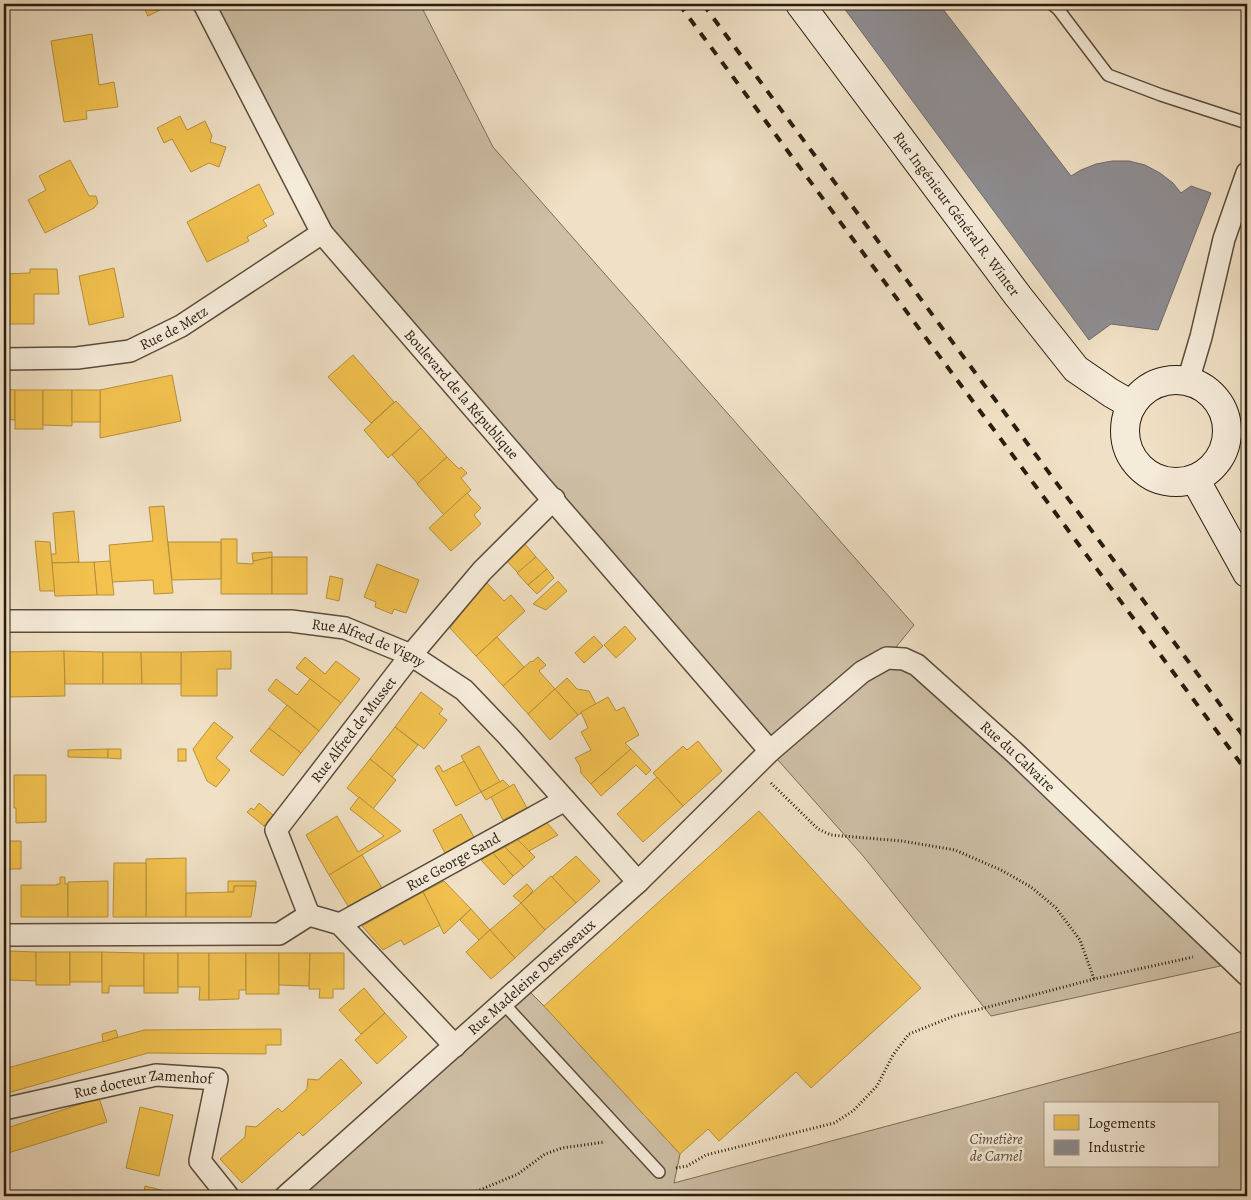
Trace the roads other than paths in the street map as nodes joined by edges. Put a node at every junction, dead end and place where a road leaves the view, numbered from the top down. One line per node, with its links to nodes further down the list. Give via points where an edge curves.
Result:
1 (204, 4): 6 (street, Boulevard de la République)
2 (800, 4): 9 (street, Rue Ingénieur Général R. Winter, via 1076,369)
3 (1052, 4): 4 (lane, via 1108,75 1161,96)
4 (1247, 123)
5 (1247, 174): 8 (street, via 1224,239)
6 (322, 233): 7 (street, Rue de Metz, via 181,326 130,351 77,358); 11 (street, Boulevard de la République)
7 (4, 359)
8 (1188, 381): 9 (street, via 1159,382 1139,394); 10 (street, via 1209,391 1218,401 1228,428 1222,455 1206,474)
9 (1132, 405): 10 (street, via 1125,433 1128,450 1136,463 1160,480 1176,483)
10 (1194, 479): 12 (street)
11 (554, 499): 14 (street, Rue Alfred de Musset, via 482,571); 15 (street, Boulevard de la République)
12 (1247, 573)
13 (4, 621): 14 (street, Rue Alfred de Vigny, via 291,621 345,628)
14 (411, 655): 16 (street, Rue Alfred de Vigny, via 464,690); 18 (street, Rue Alfred de Musset, via 276,830)
15 (763, 759): 17 (street, Rue Madeleine Desroseaux); 21 (street, Rue du Calvaire, via 862,672 888,658 904,659 917,665 1014,752)
16 (565, 800): 17 (street, Rue Alfred de Vigny); 19 (street, Rue George Sand)
17 (638, 882): 22 (street, Rue Madeleine Desroseaux)
18 (309, 915): 19 (street); 20 (street, via 279,934)
19 (340, 924): 23 (street)
20 (4, 935)
21 (1247, 975)
22 (503, 1003): 23 (street, Rue Madeleine Desroseaux); 25 (lane)
23 (455, 1046): 27 (street, Rue Madeleine Desroseaux)
24 (4, 1109): 26 (street, Rue docteur Zamenhof, via 156,1075 218,1079 200,1161)
25 (659, 1172)
26 (228, 1196)
27 (286, 1196)

